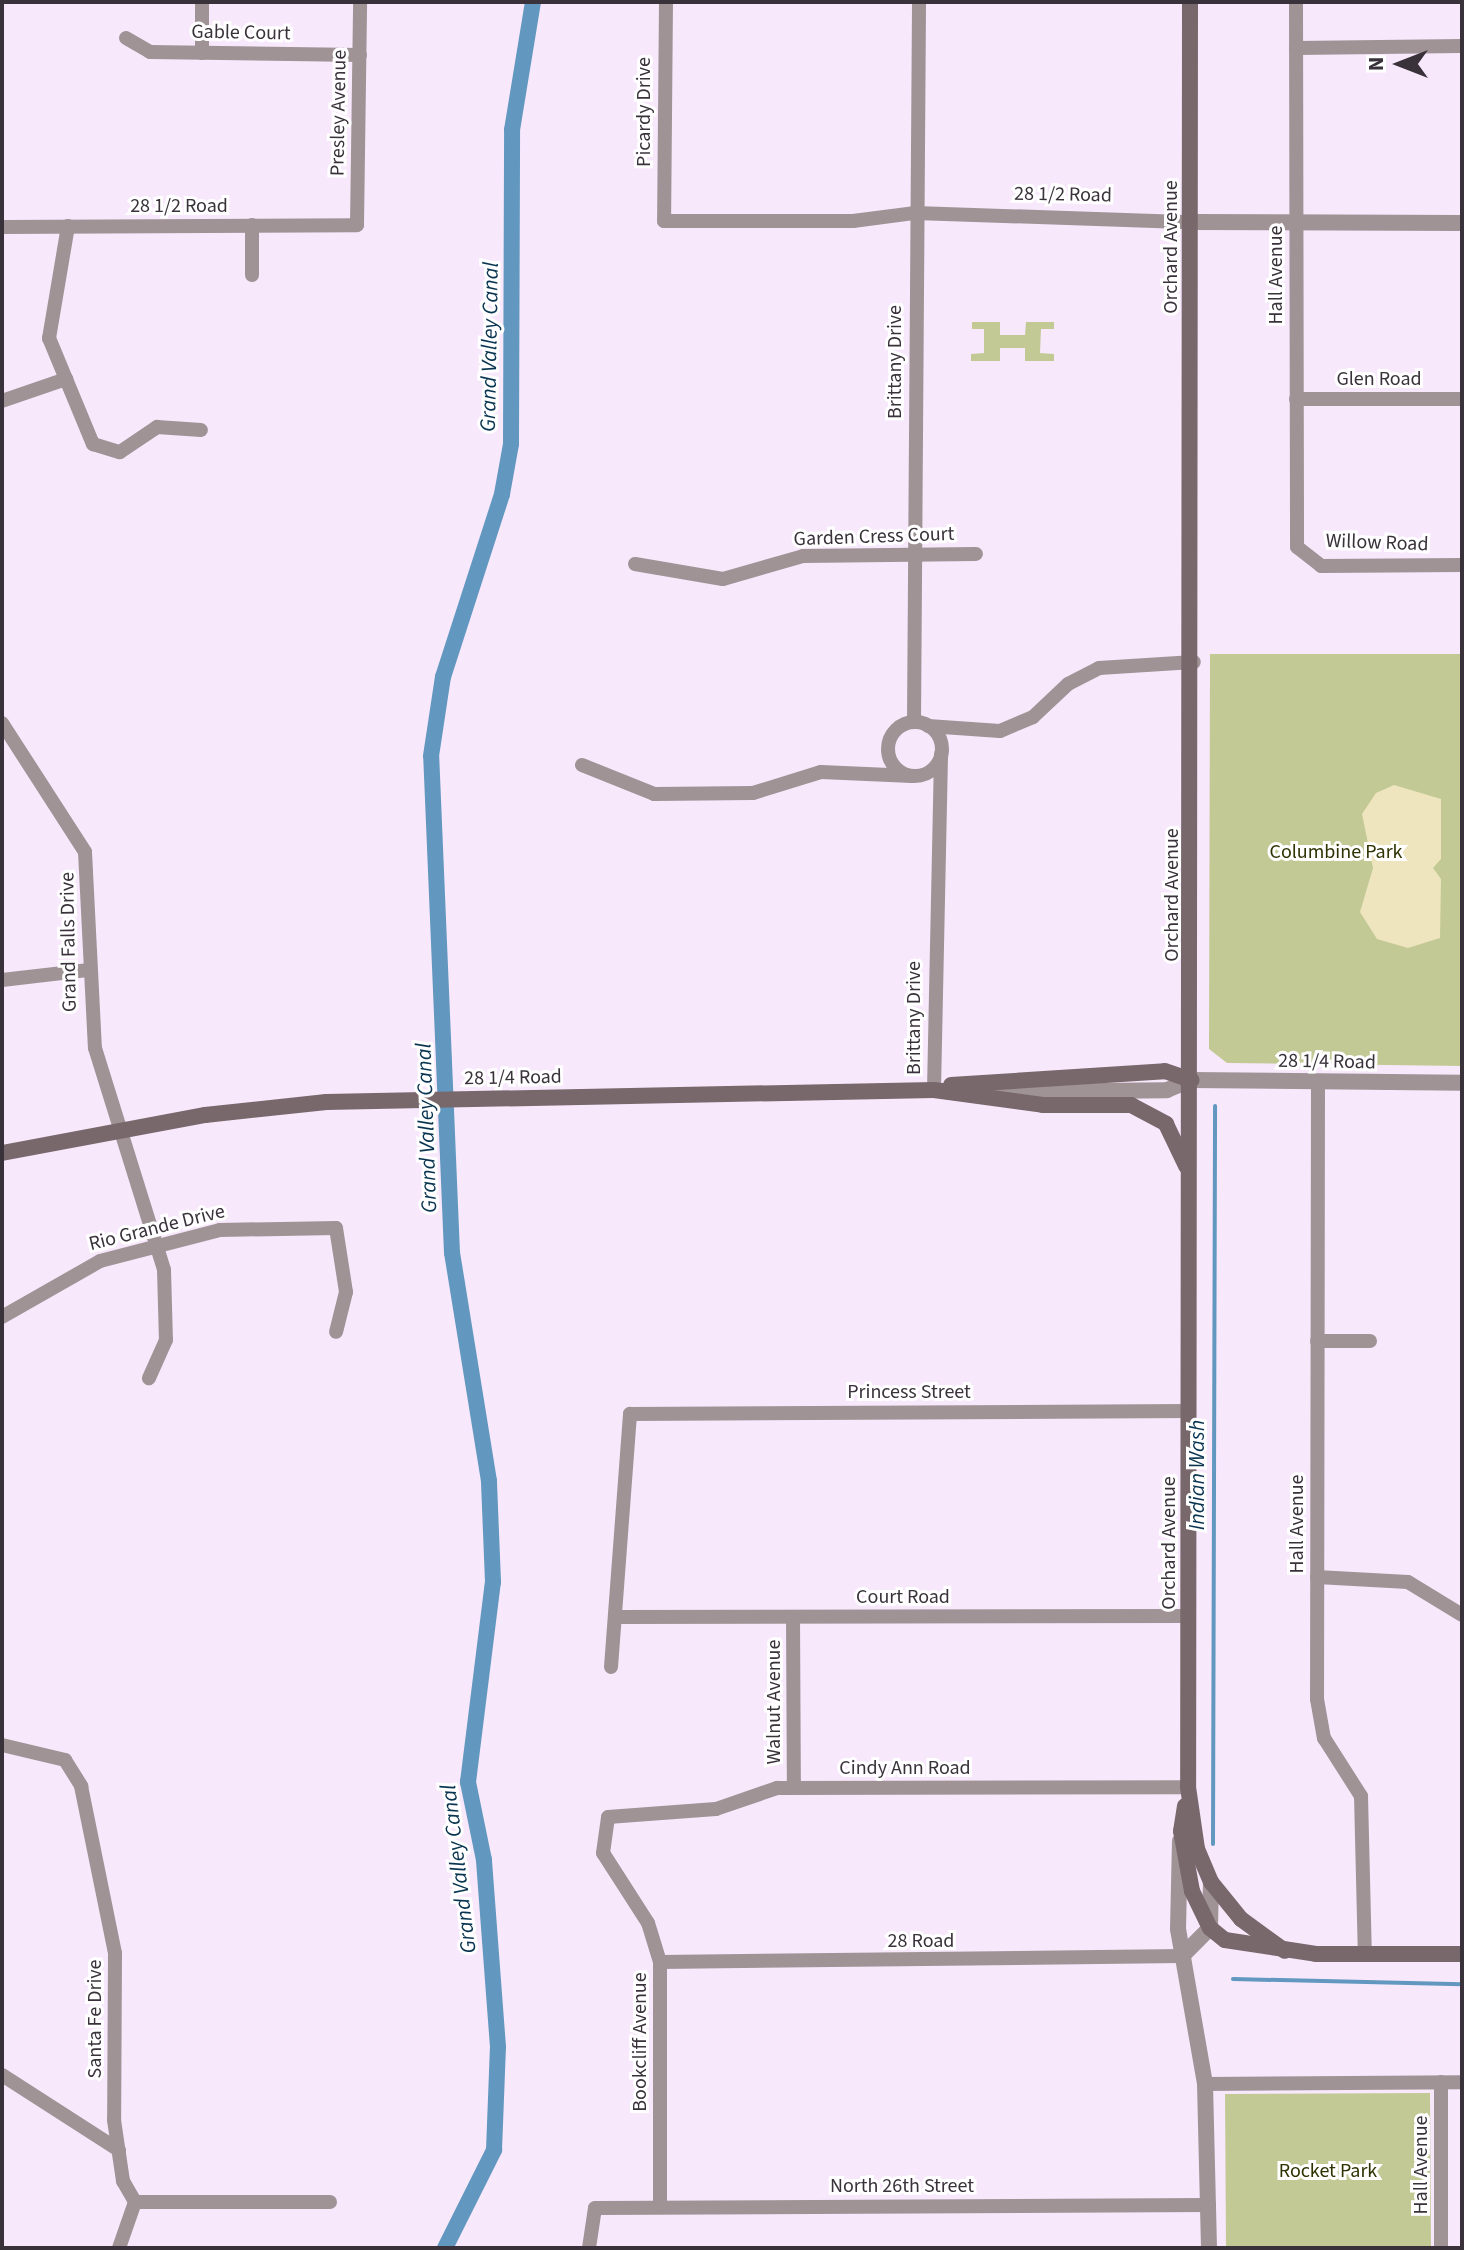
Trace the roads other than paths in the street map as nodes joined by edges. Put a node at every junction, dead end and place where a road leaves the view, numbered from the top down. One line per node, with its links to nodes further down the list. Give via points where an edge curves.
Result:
1 (202, 2): 10 (street)
2 (360, 2): 11 (street, Presley Avenue)
3 (666, 2): 13 (street, Picardy Drive)
4 (919, 2): 12 (street, Brittany Drive)
5 (1190, 2): 14 (main road, Orchard Avenue)
6 (1296, 2): 9 (street, Hall Avenue)
7 (126, 38): 10 (street, Gable Court, via 150,52)
8 (1462, 46): 9 (street)
9 (1296, 48): 15 (street, Hall Avenue)
10 (202, 53): 11 (street, Gable Court)
11 (360, 55): 18 (street, Presley Avenue)
12 (915, 213): 13 (street, 28 1/2 Road, via 853,221); 14 (street, 28 1/2 Road); 28 (street, Brittany Drive)
13 (664, 221)
14 (1191, 222): 15 (street, 28 1/2 Road); 32 (main road, Orchard Avenue)
15 (1296, 223): 16 (street, 28 1/2 Road); 23 (street, Hall Avenue)
16 (1462, 223)
17 (252, 225): 18 (street, 28 1/2 Road); 19 (street, 28 1/2 Road); 21 (street)
18 (357, 225)
19 (68, 226): 20 (street, 28 1/2 Road); 22 (street, via 62,285 47,323)
20 (2, 227)
21 (252, 275)
22 (66, 379): 25 (street); 26 (street, via 85,429 106,450 133,446 157,427)
23 (1296, 399): 24 (street, Glen Road); 27 (street, Hall Avenue)
24 (1462, 399)
25 (2, 401)
26 (201, 430)
27 (1297, 547): 31 (street, Willow Road, via 1321,566)
28 (915, 553): 29 (street, Garden Cress Court); 30 (street, Garden Cress Court, via 803,556 723,579); 34 (street, Brittany Drive)
29 (976, 554)
30 (635, 564)
31 (1462, 565)
32 (1194, 662): 34 (street, via 1099,668 1033,717 1000,731); 40 (main road, Orchard Avenue)
33 (2, 723): 38 (street, Grand Falls Drive, via 85,852)
34 (921, 724): 35 (street); 37 (street, via 898,728 888,744 891,761)
35 (941, 754): 37 (street, via 934,768); 43 (street, Brittany Drive)
36 (582, 765): 37 (street, via 654,794 753,793 821,772)
37 (912, 776)
38 (89, 970): 39 (street); 45 (street, Grand Falls Drive, via 95,1048)
39 (3, 978)
40 (1191, 1080): 41 (street, 28 1/4 Road); 43 (main road, 28 1/4 Road, via 1165,1071 981,1079); 44 (street, 28 1/4 Road, via 1167,1090); 47 (main road, Orchard Avenue)
41 (1318, 1082): 42 (street, 28 1/4 Road); 51 (street, Hall Avenue)
42 (1462, 1083)
43 (934, 1090): 44 (main road, 28 1/4 Road); 45 (main road, 28 1/4 Road, via 268,1107)
44 (990, 1092): 47 (main road, via 1043,1105 1146,1110 1174,1136)
45 (122, 1133): 46 (main road, 28 1/4 Road); 48 (street, Grand Falls Drive)
46 (2, 1153)
47 (1190, 1193): 54 (main road, Orchard Avenue)
48 (159, 1246): 49 (street, Rio Grande Drive, via 87,1265); 50 (street, Rio Grande Drive, via 220,1230 336,1228 346,1302); 53 (street, Grand Falls Drive, via 166,1340)
49 (2, 1317)
50 (336, 1332)
51 (1317, 1341): 52 (street); 55 (street, Hall Avenue)
52 (1370, 1341)
53 (149, 1378)
54 (1189, 1411): 57 (main road, Orchard Avenue); 58 (street, Princess Street, via 630,1414)
55 (1317, 1577): 56 (street, via 1408,1582); 70 (street, Hall Avenue, via 1319,1722 1361,1796)
56 (1462, 1615)
57 (1189, 1616): 59 (street, Court Road); 62 (main road, Orchard Avenue)
58 (617, 1617): 59 (street, Court Road); 60 (street)
59 (793, 1617): 63 (street, Walnut Avenue)
60 (611, 1667)
61 (2, 1745): 77 (street, Santa Fe Drive, via 65,1760 81,1786 115,1953)
62 (1188, 1787): 63 (street, Cindy Ann Road); 65 (main road, Orchard Avenue); 66 (main road, Orchard Avenue)
63 (794, 1788): 64 (street, Cindy Ann Road, via 716,1809)
64 (626, 1810): 72 (street, Bookcliff Avenue, via 605,1820 603,1853 648,1923)
65 (1181, 1831): 67 (main road, via 1192,1891); 71 (street, Orchard Avenue)
66 (1211, 1882): 67 (street, Orchard Avenue); 68 (main road, via 1241,1919)
67 (1210, 1928): 68 (main road, via 1237,1946); 71 (street)
68 (1285, 1951): 70 (main road)
69 (1462, 1954): 70 (main road)
70 (1365, 1955)
71 (1182, 1956): 72 (street, 28 Road); 76 (street, Orchard Avenue)
72 (660, 1962): 81 (street, Bookcliff Avenue)
73 (2, 2075): 77 (street)
74 (1441, 2082): 75 (street); 76 (street); 85 (street, Hall Avenue)
75 (1462, 2082)
76 (1205, 2084): 80 (street, Orchard Avenue)
77 (119, 2150): 78 (street, Santa Fe Drive)
78 (135, 2202): 79 (street); 82 (street)
79 (330, 2202)
80 (1209, 2205): 81 (street, North 26th Street); 84 (street, Orchard Avenue)
81 (660, 2207): 83 (street, North 26th Street, via 595,2208)
82 (119, 2248)
83 (589, 2248)
84 (1209, 2248)
85 (1441, 2248)

